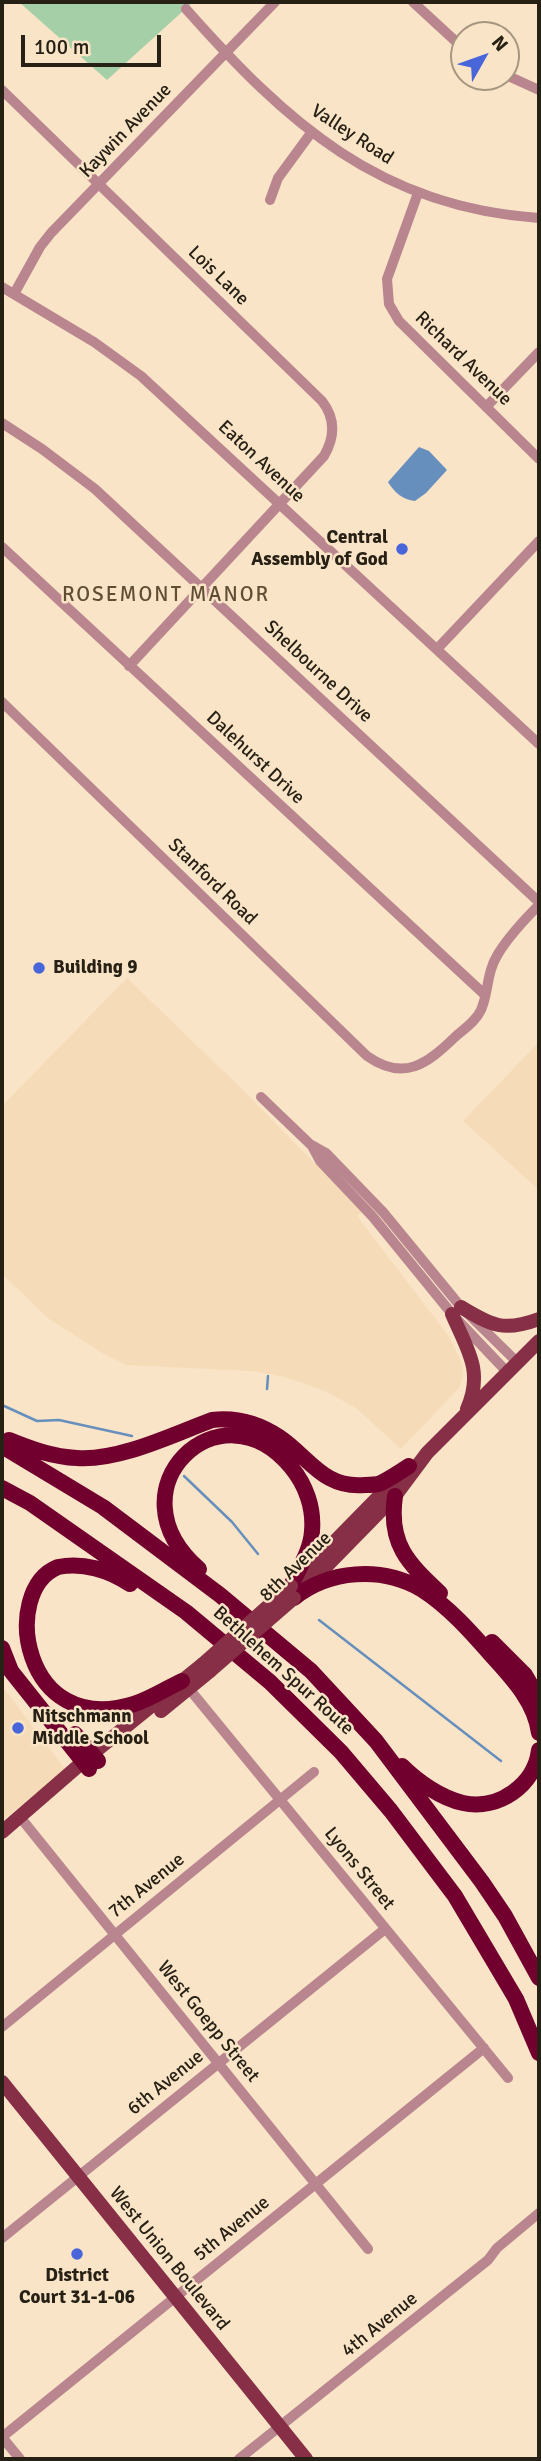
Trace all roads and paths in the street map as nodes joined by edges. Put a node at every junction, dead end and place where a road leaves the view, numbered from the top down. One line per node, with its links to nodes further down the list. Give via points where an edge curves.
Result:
1 (275, 2): 5 (street, Kaywin Avenue)
2 (413, 2): 4 (street)
3 (186, 9): 5 (street, Valley Road)
4 (450, 36)
5 (225, 54): 9 (street, Valley Road); 10 (street, Kaywin Avenue)
6 (520, 81): 8 (street)
7 (2, 90): 10 (street, Lois Lane)
8 (539, 90)
9 (311, 133): 11 (street, Valley Road); 12 (street, via 278,178)
10 (98, 185): 15 (street, Kaywin Avenue, via 45,240); 20 (street, Lois Lane, via 329,411 330,446)
11 (418, 193): 13 (street, Valley Road, via 480,210); 17 (street, Richard Avenue, via 387,279 389,304 398,321)
12 (270, 200)
13 (539, 218)
14 (2, 287): 15 (street, Eaton Avenue)
15 (15, 294): 20 (street, Eaton Avenue, via 141,376)
16 (539, 352): 17 (street)
17 (486, 407): 19 (street, Richard Avenue)
18 (2, 423): 23 (street, Shelbourne Drive, via 96,489)
19 (539, 459)
20 (280, 502): 23 (street, Lois Lane); 24 (street, Eaton Avenue)
21 (539, 541): 24 (street)
22 (2, 547): 25 (street, Dalehurst Drive)
23 (202, 588): 25 (street, Lois Lane); 28 (street, Shelbourne Drive)
24 (436, 649): 27 (street, Eaton Avenue)
25 (129, 666): 29 (street, Dalehurst Drive)
26 (2, 702): 29 (street, Stanford Road, via 367,1056 386,1066 408,1068 427,1062 478,1016)
27 (539, 744)
28 (539, 904): 29 (street, via 496,956)
29 (484, 995)
30 (261, 1097): 31 (street, via 310,1144 320,1161)
31 (457, 1311): 32 (main road, via 495,1326); 34 (street); 35 (main road, via 476,1378)
32 (539, 1319)
33 (539, 1341): 34 (main road, 8th Avenue)
34 (513, 1368): 35 (main road, 8th Avenue)
35 (463, 1417): 38 (main road, 8th Avenue)
36 (2, 1437): 38 (highway, via 35,1451 91,1458 212,1420 240,1420 282,1439 337,1483 351,1487)
37 (2, 1446): 43 (highway, Bethlehem Spur Route, via 103,1507)
38 (399, 1480): 40 (main road, 8th Avenue); 48 (highway, via 393,1529 407,1558 516,1665)
39 (2, 1488): 46 (highway, Bethlehem Spur Route, via 186,1612)
40 (292, 1592): 43 (highway, via 312,1533 310,1500 293,1470 271,1448 238,1435 217,1437 185,1455 165,1487 171,1533 186,1557); 47 (main road, 8th Avenue, bridge); 49 (highway, via 348,1575 392,1578 419,1588 473,1634 505,1671 533,1710)
41 (14, 1602): 46 (highway, via 31,1579 51,1570 82,1566 105,1571)
42 (10, 1633): 45 (highway)
43 (278, 1642): 50 (highway, Bethlehem Spur Route)
44 (2, 1648): 52 (highway, via 11,1671)
45 (32, 1681): 47 (highway, via 61,1701 94,1709 135,1704); 52 (highway)
46 (270, 1682): 62 (highway, Bethlehem Spur Route, via 341,1752 455,1896 516,1999)
47 (186, 1685): 52 (main road, 8th Avenue); 54 (street, Lyons Street)
48 (539, 1699)
49 (539, 1733)
50 (376, 1741): 51 (highway, via 408,1772 465,1804 497,1801 511,1794 533,1771); 59 (highway, Bethlehem Spur Route, via 482,1882)
51 (539, 1750)
52 (91, 1761): 55 (main road, 8th Avenue)
53 (314, 1772): 54 (street, 7th Avenue)
54 (281, 1800): 57 (street, Lyons Street); 58 (street, 7th Avenue)
55 (20, 1817): 56 (main road, 8th Avenue); 58 (street, West Goepp Street)
56 (2, 1832)
57 (385, 1929): 61 (street, Lyons Street); 63 (street, 6th Avenue)
58 (115, 1935): 60 (street, 7th Avenue); 63 (street, West Goepp Street)
59 (539, 1978)
60 (2, 2027)
61 (484, 2048): 64 (street, Lyons Street); 67 (street, 5th Avenue)
62 (539, 2053)
63 (218, 2063): 66 (street, 6th Avenue); 67 (street, West Goepp Street)
64 (508, 2078)
65 (2, 2082): 66 (main road, West Union Boulevard)
66 (78, 2176): 69 (street, 6th Avenue); 71 (main road, West Union Boulevard)
67 (315, 2184): 70 (street, West Goepp Street); 71 (street, 5th Avenue)
68 (539, 2213): 72 (street, 4th Avenue, via 488,2260)
69 (2, 2238)
70 (369, 2249)
71 (175, 2297): 72 (main road, West Union Boulevard); 73 (street, 5th Avenue)
72 (279, 2427): 75 (street, 4th Avenue); 76 (main road, West Union Boulevard)
73 (2, 2437): 74 (street)
74 (20, 2459)
75 (239, 2459)
76 (306, 2459)

